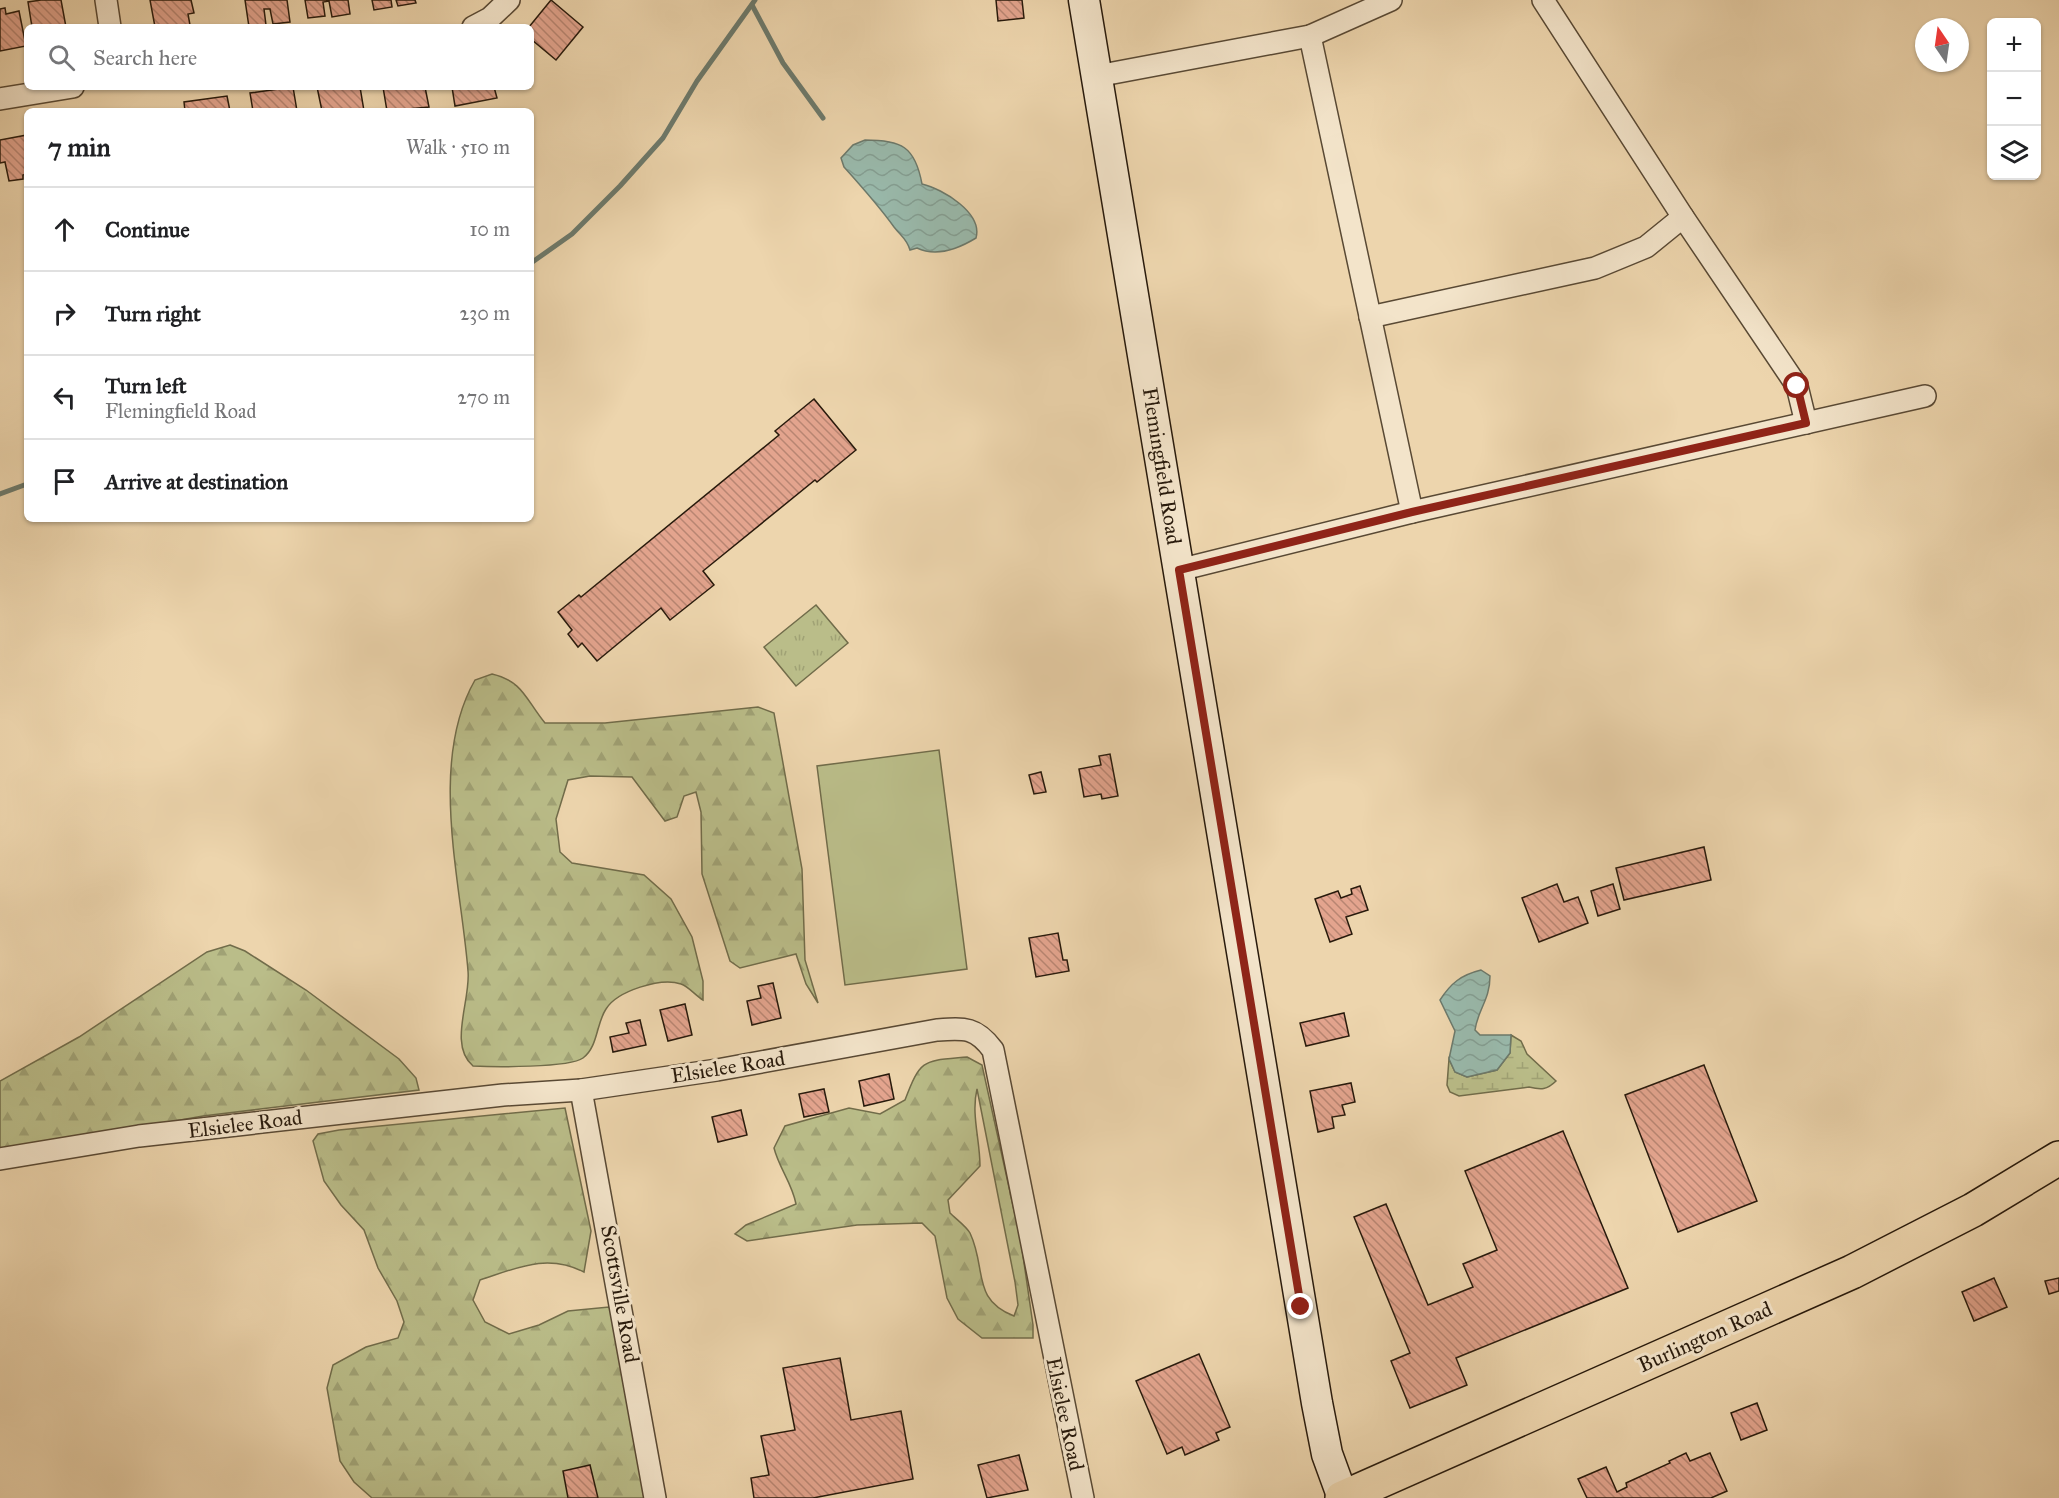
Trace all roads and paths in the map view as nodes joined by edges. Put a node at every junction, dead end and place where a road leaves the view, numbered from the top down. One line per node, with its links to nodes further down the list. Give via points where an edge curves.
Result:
1 (106, 0): 6 (street)
2 (509, 0): 7 (street)
3 (1084, 0): 9 (street, Flemingfield Road)
4 (1391, 0): 8 (street)
5 (1544, 0): 12 (street)
6 (110, 24)
7 (478, 24)
8 (1310, 36): 9 (street); 13 (street)
9 (1097, 76): 17 (street, Flemingfield Road)
10 (55, 90): 11 (street)
11 (0, 99)
12 (1683, 217): 13 (street, via 1646,247 1595,268); 15 (street, via 1797,386)
13 (1370, 317): 16 (street)
14 (1925, 396): 15 (street)
15 (1806, 423): 16 (street)
16 (1412, 512): 17 (street)
17 (1179, 570): 23 (street, Flemingfield Road, via 1317,1403 1327,1454)
18 (581, 1090): 20 (street, Elsielee Road, via 502,1095 139,1136); 21 (street, Scottsville Road); 22 (street, Elsielee Road, via 937,1030 963,1029 979,1034 993,1050)
19 (2059, 1158): 23 (highway, Burlington Road, via 1973,1210 1852,1272)
20 (0, 1159)
21 (655, 1498)
22 (1083, 1498)
23 (1342, 1498)

